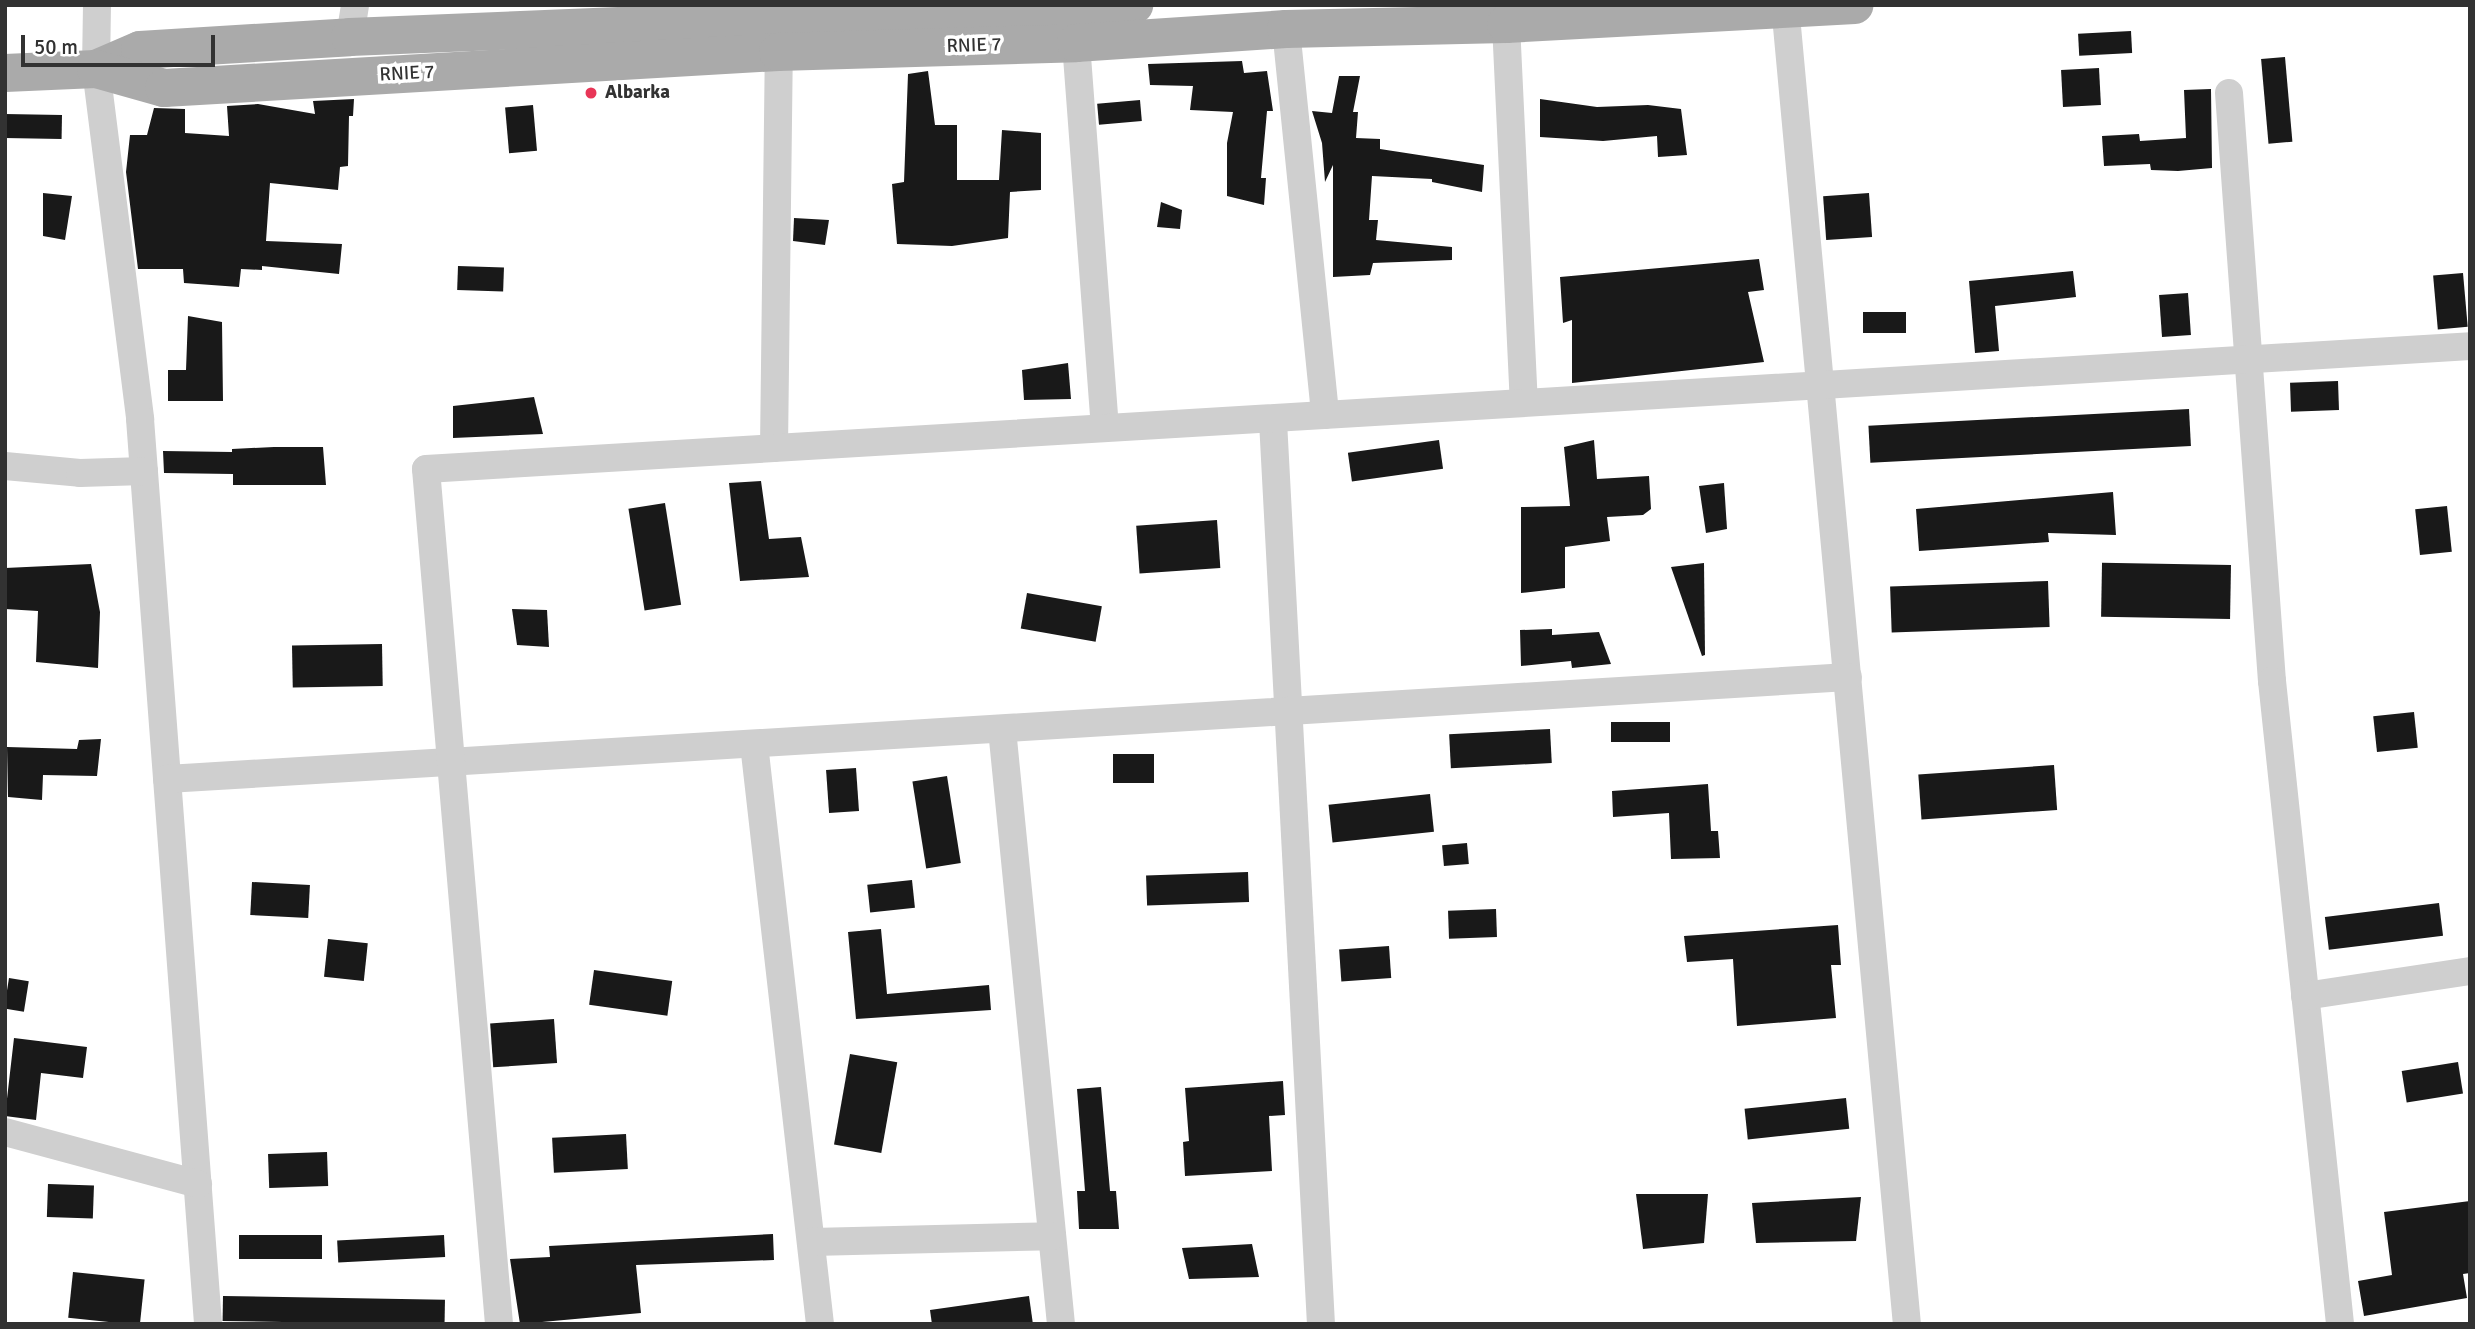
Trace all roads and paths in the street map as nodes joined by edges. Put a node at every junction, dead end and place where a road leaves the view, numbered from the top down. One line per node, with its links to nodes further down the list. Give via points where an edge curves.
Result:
1 (97, 5): 10 (street)
2 (1134, 5): 7 (main road, RNIE 7 / RNIE 7)
3 (1854, 5): 4 (main road, RNIE 7 / RNIE 7)
4 (1786, 8): 6 (main road, RNIE 7 / RNIE 7); 15 (street)
5 (352, 21): 7 (main road, RNIE 7 / RNIE 7); 10 (main road, RNIE 7 / RNIE 7, via 140,50)
6 (1506, 24): 8 (main road, RNIE 7 / RNIE 7); 16 (street)
7 (780, 26): 9 (main road, RNIE 7 / RNIE 7); 10 (main road, RNIE 7 / RNIE 7, via 164,88); 20 (street)
8 (1286, 29): 9 (main road, RNIE 7 / RNIE 7); 17 (street)
9 (1076, 43): 19 (street)
10 (96, 69): 11 (main road, RNIE 7 / RNIE 7); 22 (street)
11 (5, 73)
12 (2229, 93): 14 (street)
13 (2470, 346): 14 (street)
14 (2248, 359): 15 (street); 30 (street, via 2272,681)
15 (1820, 385): 16 (street); 23 (street)
16 (1524, 403): 17 (street)
17 (1325, 415): 18 (street)
18 (1273, 421): 19 (street); 24 (street)
19 (1105, 428): 20 (street)
20 (774, 448): 27 (street, via 426,469)
21 (5, 466): 22 (street, via 80,473)
22 (144, 471): 28 (street)
23 (1848, 677): 24 (street); 40 (street)
24 (1288, 712): 25 (street); 39 (street)
25 (1002, 729): 26 (street); 33 (street)
26 (754, 744): 27 (street); 34 (street)
27 (451, 762): 28 (street); 36 (street)
28 (167, 779): 32 (street)
29 (2470, 971): 30 (street)
30 (2305, 996): 41 (street)
31 (5, 1132): 32 (street)
32 (198, 1184): 35 (street)
33 (1052, 1236): 34 (street); 38 (street)
34 (812, 1242): 37 (street)
35 (208, 1324)
36 (499, 1324)
37 (820, 1324)
38 (1060, 1324)
39 (1321, 1324)
40 (1907, 1324)
41 (2340, 1324)

